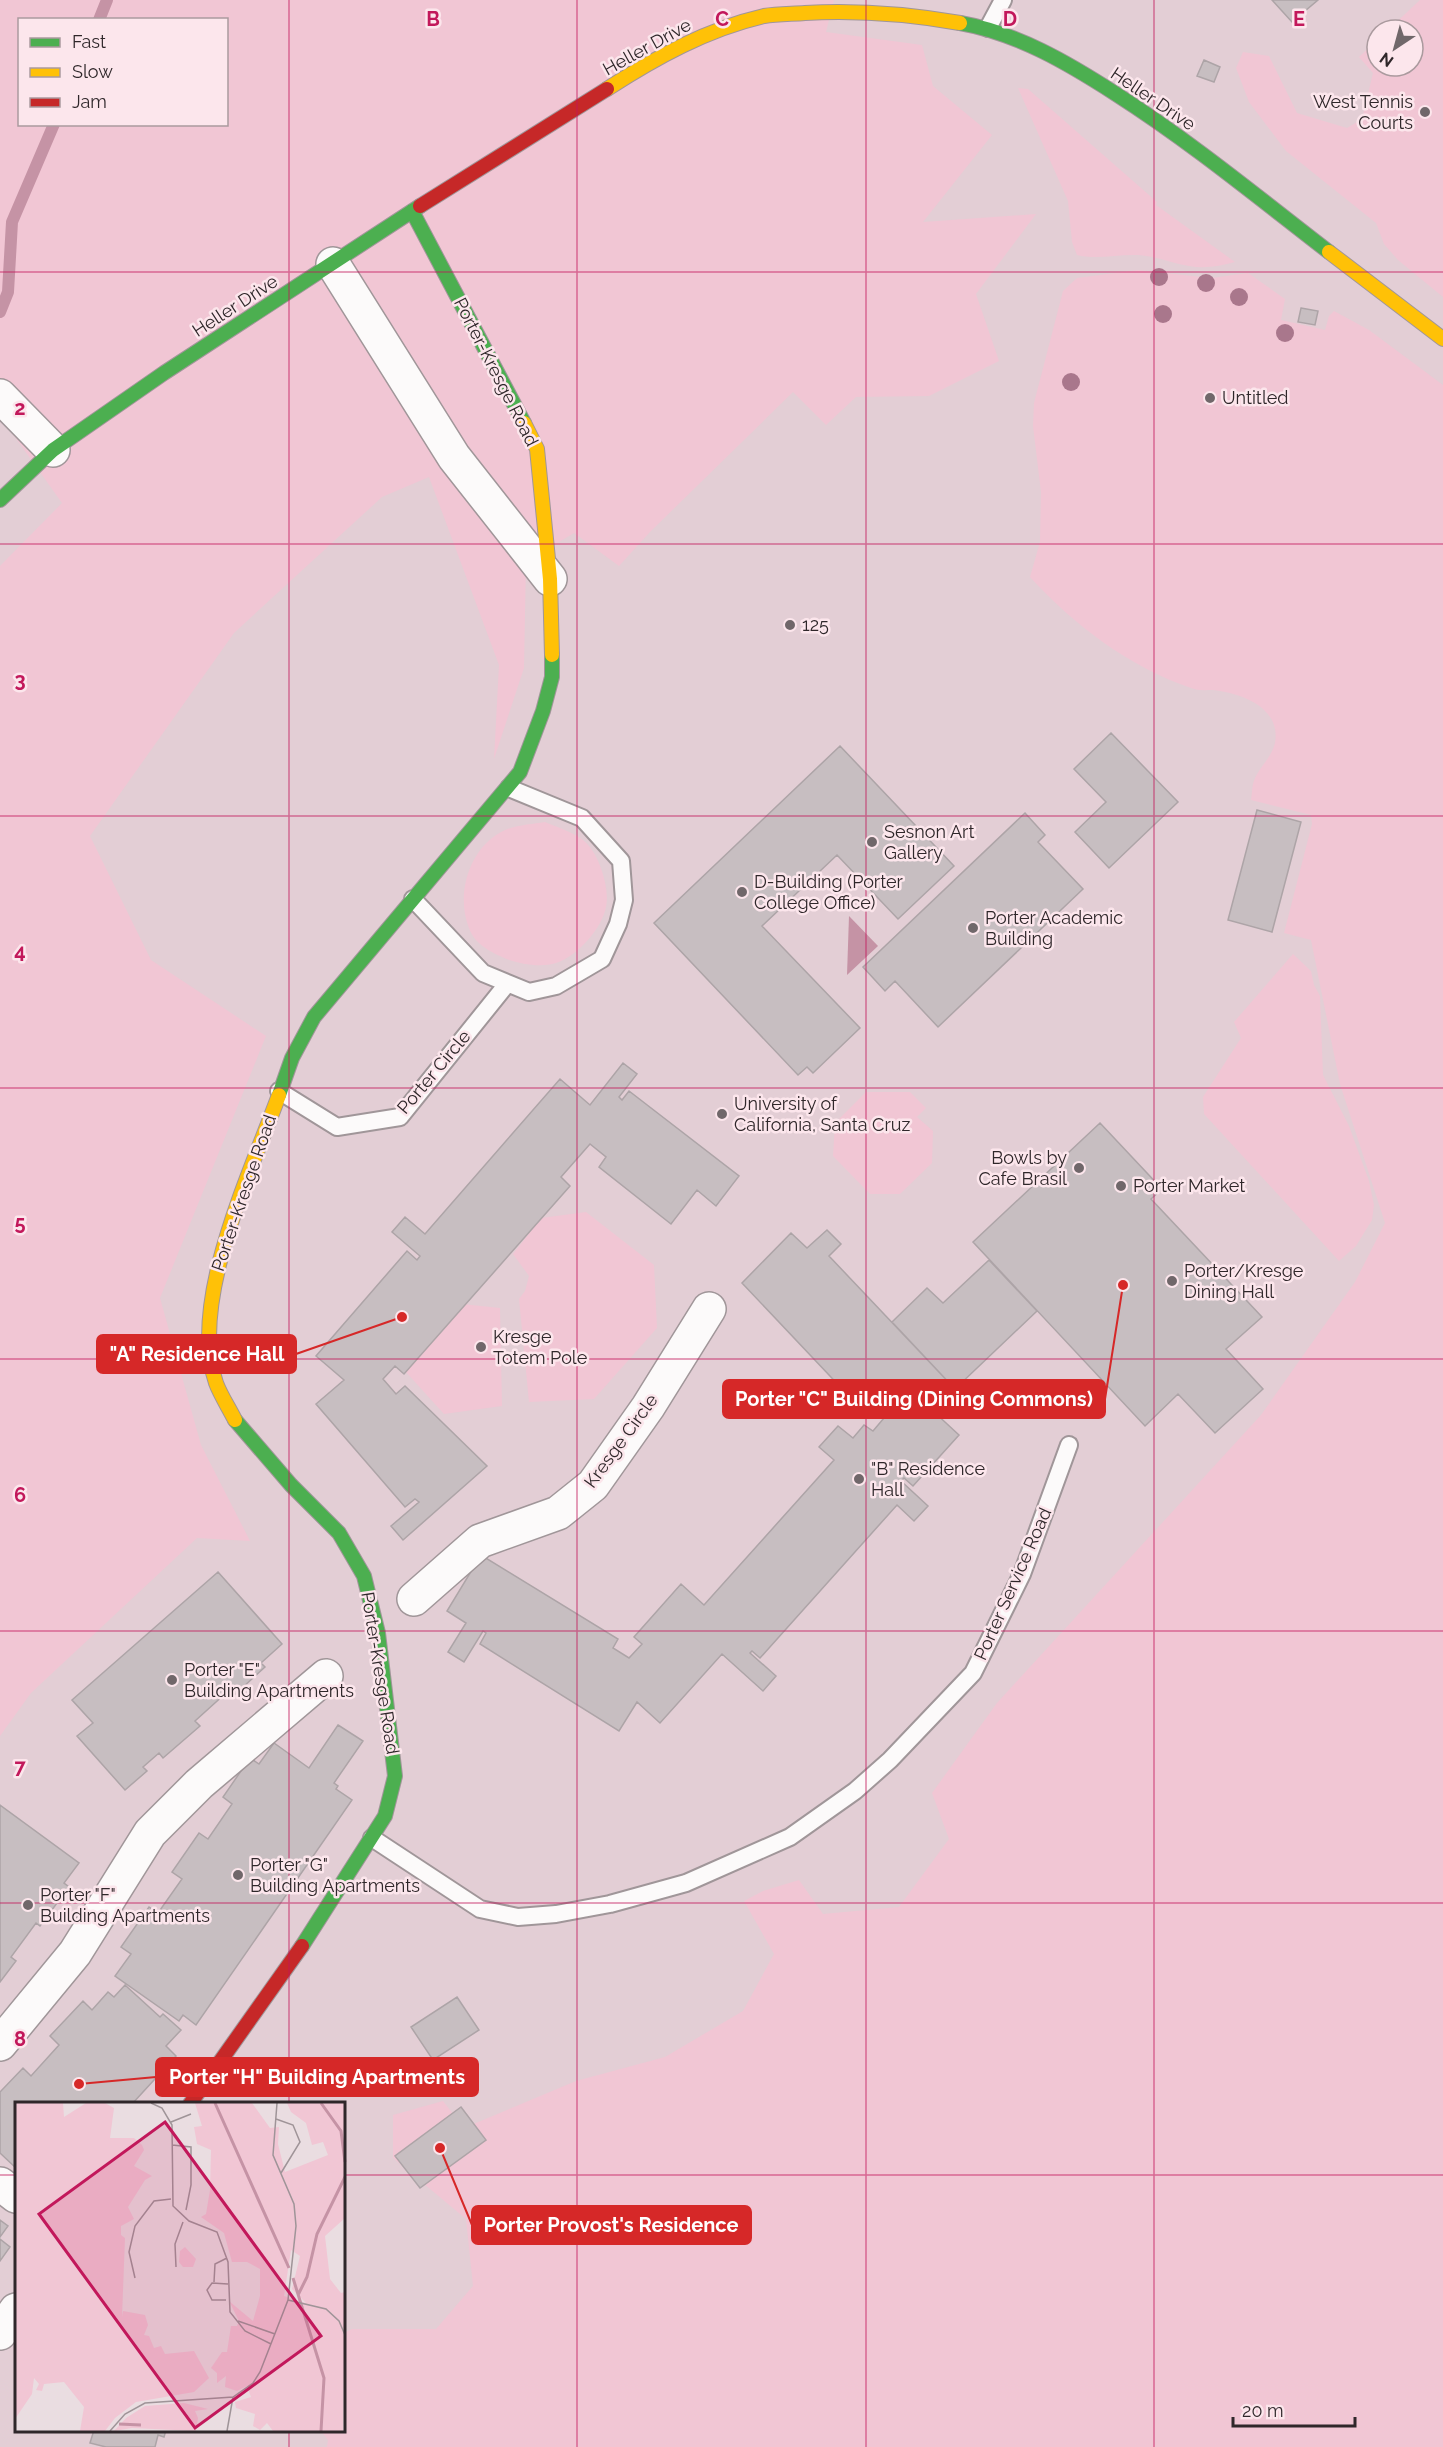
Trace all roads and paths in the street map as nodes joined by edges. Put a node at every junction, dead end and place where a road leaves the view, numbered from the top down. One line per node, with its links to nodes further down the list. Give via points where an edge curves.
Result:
1 (1003, 0): 2 (lane)
2 (988, 28): 3 (street, Heller Drive, via 909,14 844,11 765,16 707,34 648,63); 5 (street, Heller Drive, via 1036,48 1167,127)
3 (412, 211): 4 (street, Heller Drive); 9 (street, Porter-Kresge Road, via 537,449)
4 (333, 264): 7 (street, Heller Drive); 9 (street, via 454,457)
5 (1443, 339)
6 (4, 399): 7 (street)
7 (53, 450): 8 (street, Heller Drive)
8 (0, 500)
9 (550, 579): 10 (street, Porter-Kresge Road, via 552,677 520,772)
10 (509, 788): 11 (street, Porter-Kresge Road); 12 (lane, via 582,818 621,861 624,900 602,959 556,986 529,992)
11 (414, 899): 12 (lane, via 483,973); 13 (street, Porter-Kresge Road, via 314,1017)
12 (507, 984): 13 (lane, Porter Circle, via 400,1117 337,1126)
13 (279, 1091): 18 (street, Porter-Kresge Road, via 218,1263 210,1307 209,1343 216,1382 237,1425 339,1533 364,1575 378,1633 395,1776 385,1816)
14 (709, 1309): 16 (street, Kresge Circle, via 593,1485 558,1513 480,1541)
15 (1069, 1445): 18 (lane, Porter Service Road, via 1026,1564 974,1673 890,1760 855,1791 790,1837 686,1883 610,1904 518,1917 480,1909)
16 (414, 1599)
17 (326, 1676): 19 (street, via 199,1784 150,1833 75,1953)
18 (372, 1838): 20 (street, Porter-Kresge Road, via 291,1964)
19 (0, 2044)
20 (191, 2102)
21 (0, 2184): 22 (street)
22 (15, 2195)
23 (15, 2311): 24 (street)
24 (0, 2333)

